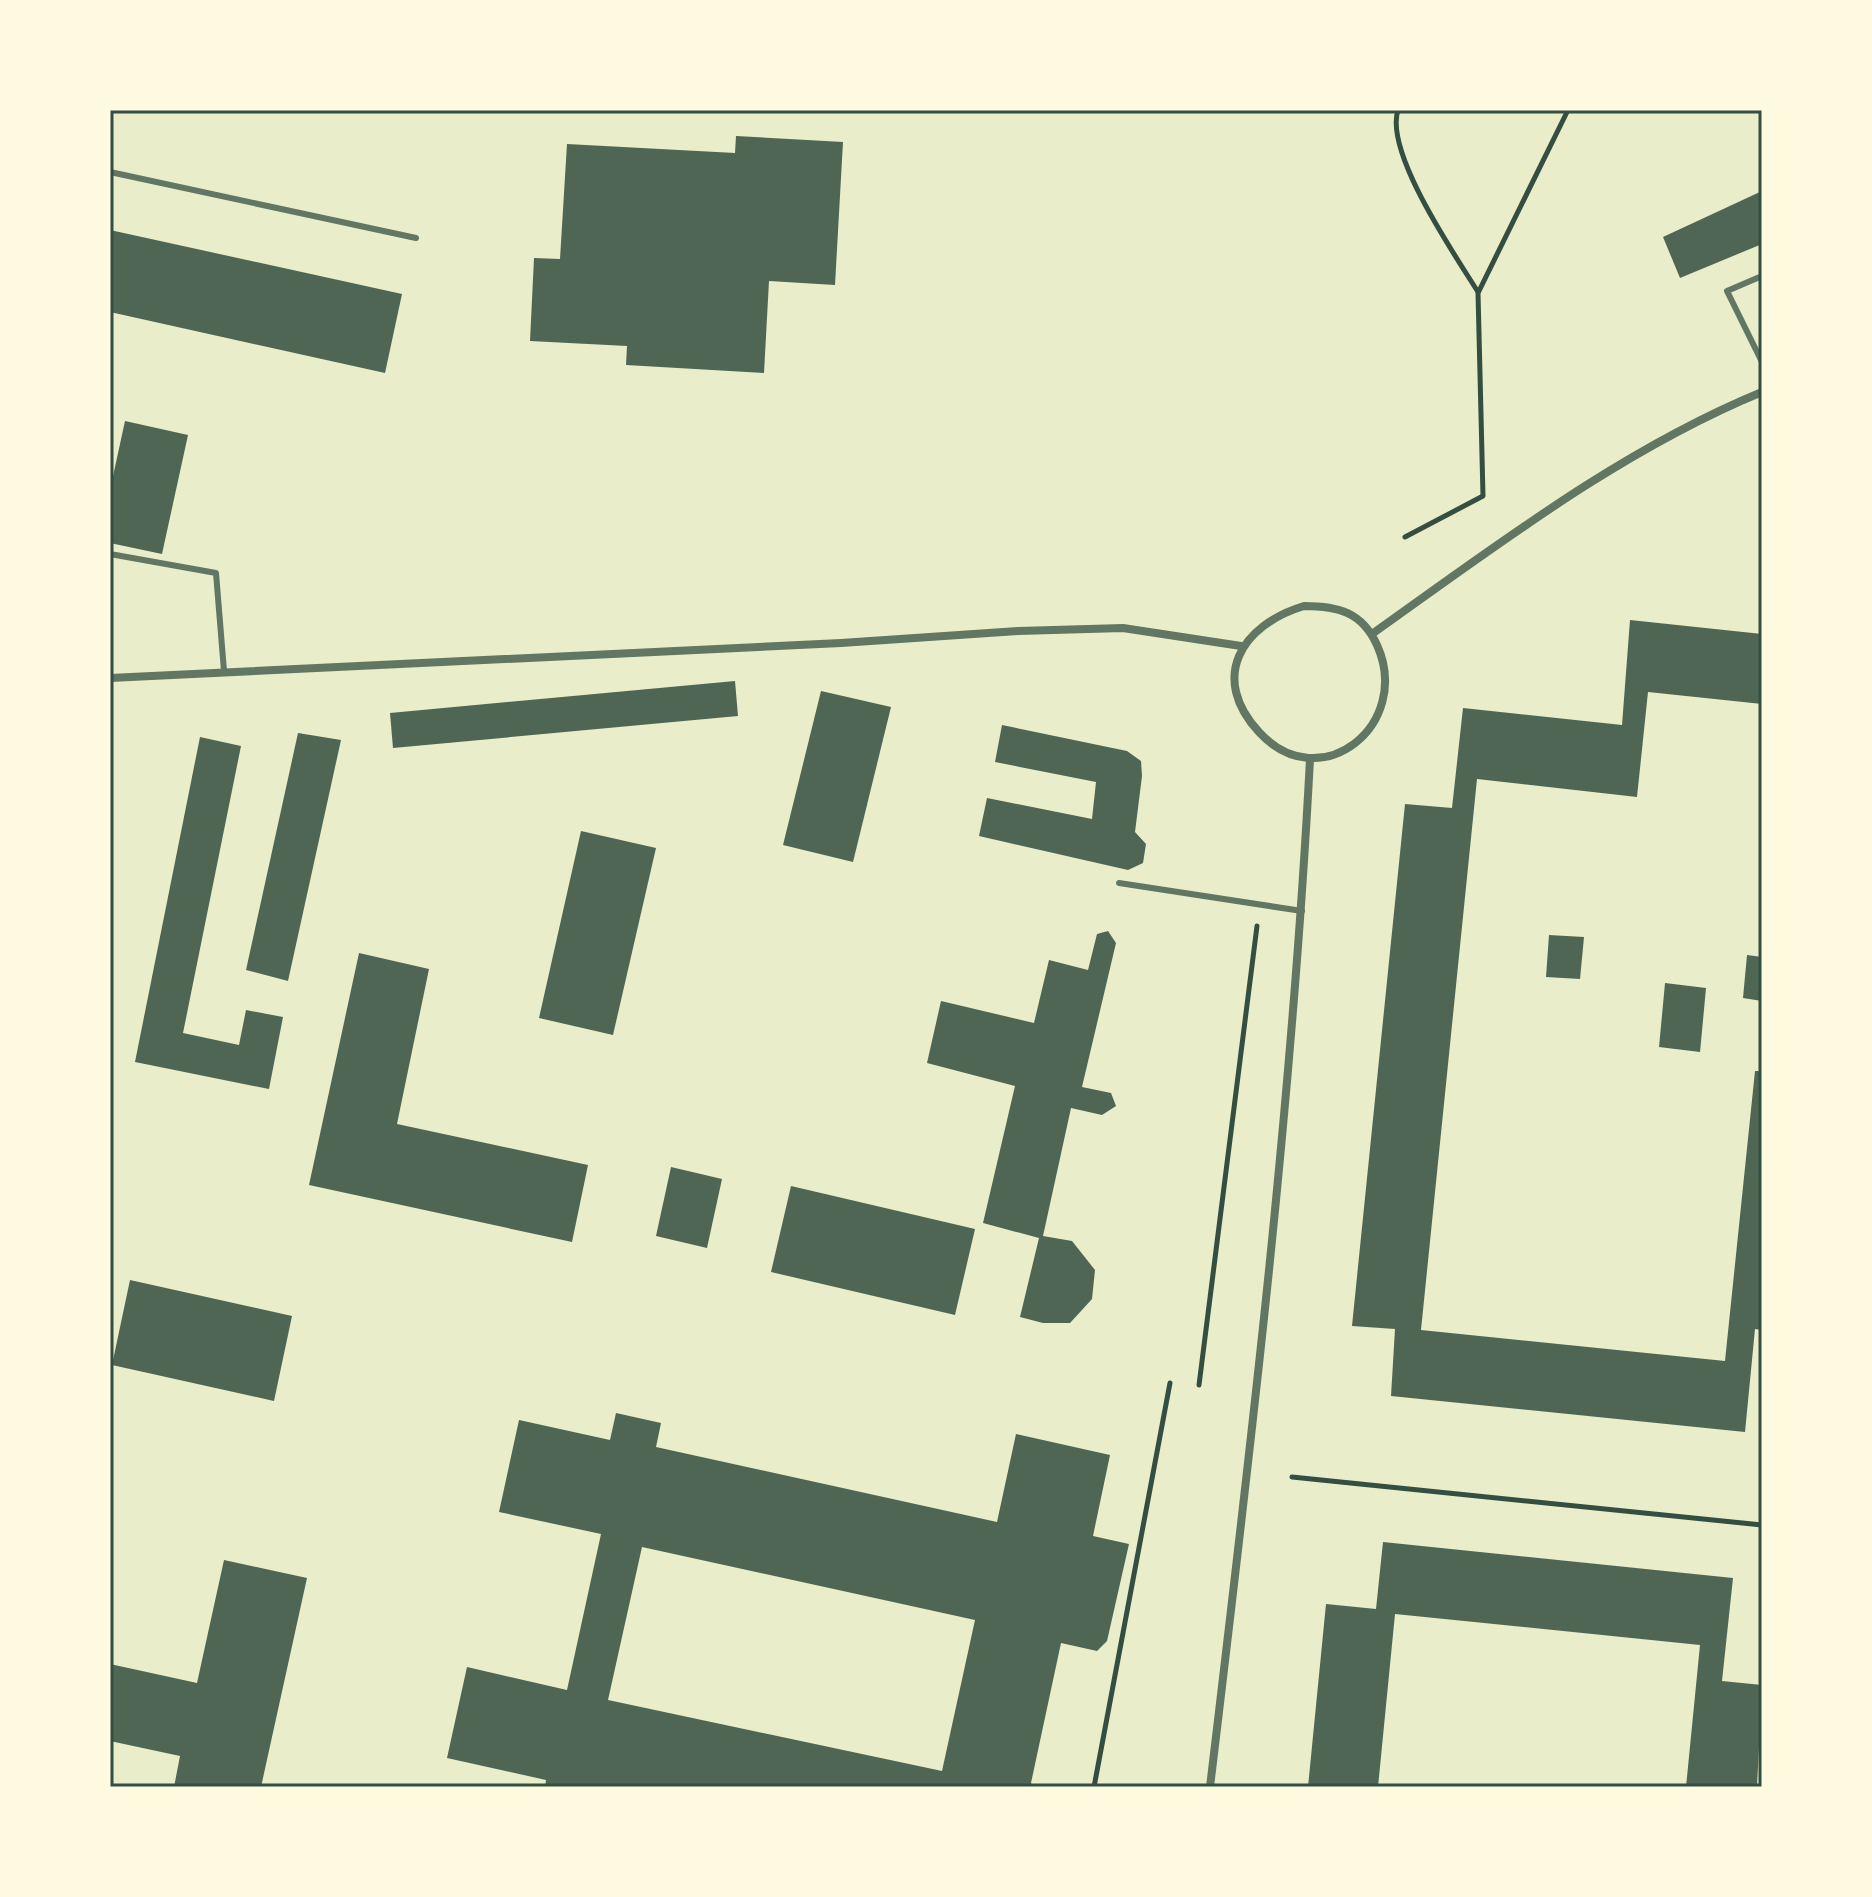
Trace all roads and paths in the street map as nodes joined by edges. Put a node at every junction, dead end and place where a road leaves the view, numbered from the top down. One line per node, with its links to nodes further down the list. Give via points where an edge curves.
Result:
1 (1398, 110): 6 (path, via 1400,143 1417,190)
2 (1568, 110): 6 (path)
3 (110, 172): 4 (lane)
4 (416, 238)
5 (1762, 276): 7 (lane, via 1727,291)
6 (1478, 293): 9 (path, via 1483,496)
7 (1762, 362)
8 (1762, 392): 11 (street, via 1706,415 1618,467)
9 (1405, 537)
10 (110, 554): 13 (lane, via 216,573)
11 (1372, 634): 12 (street, via 1350,611 1304,606 1257,627); 15 (street, via 1387,666 1382,711 1352,747)
12 (1241, 646): 13 (street, via 1123,628); 15 (street, via 1235,670 1238,697 1250,722 1270,745)
13 (224, 671): 14 (street)
14 (110, 678)
15 (1310, 759): 18 (street)
16 (1119, 883): 17 (lane)
17 (1259, 904): 18 (lane); 20 (path)
18 (1302, 911): 24 (street, via 1258,1387)
19 (1170, 1383): 23 (path)
20 (1199, 1385)
21 (1292, 1477): 22 (path)
22 (1762, 1525)
23 (1094, 1787)
24 (1210, 1787)

